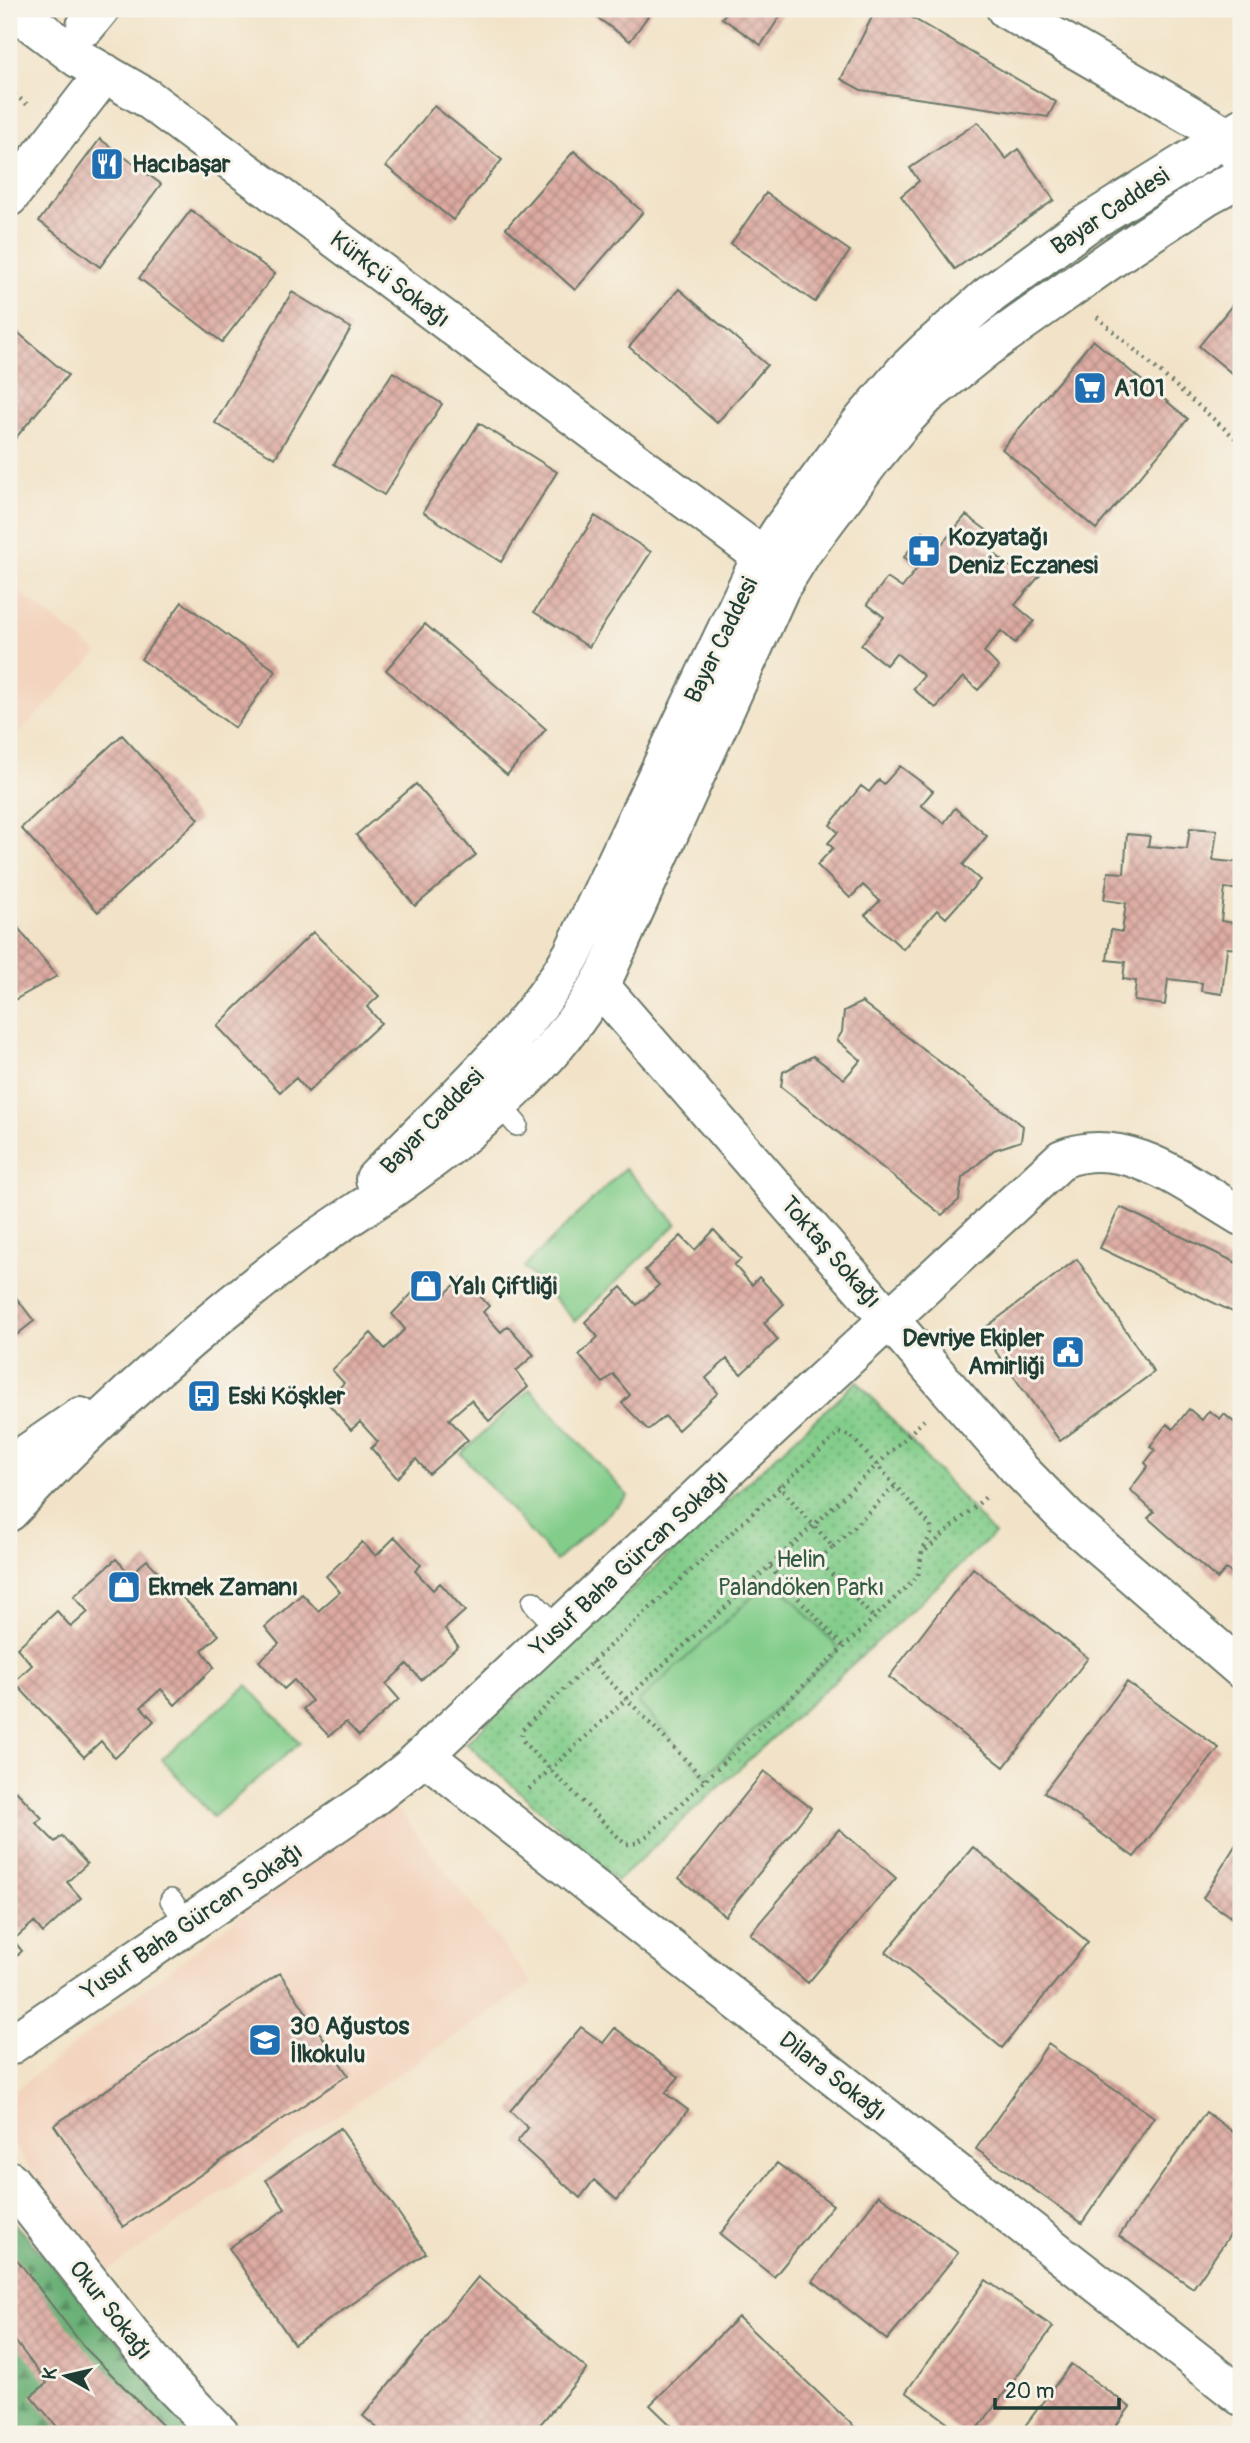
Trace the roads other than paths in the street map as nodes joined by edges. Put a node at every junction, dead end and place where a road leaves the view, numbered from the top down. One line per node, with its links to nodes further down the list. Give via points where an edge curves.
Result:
1 (13, 9): 3 (street, Kürkçü Sokağı)
2 (1006, 9): 4 (street)
3 (105, 73): 6 (street); 7 (street, Kürkçü Sokağı, via 147,98)
4 (1236, 141): 7 (street, Bayar Caddesi, via 1085,225 953,326 904,372 859,425)
5 (1241, 177): 7 (street, Bayar Caddesi, via 1167,220 987,347 926,396)
6 (9, 197)
7 (775, 566): 8 (street, Bayar Caddesi, via 744,664); 9 (street, Bayar Caddesi, via 733,611 573,953)
8 (599, 985): 9 (street, via 589,979 569,979); 11 (street, Bayar Caddesi, via 508,1114); 12 (street, Toktaş Sokağı)
9 (544, 999): 11 (street, Bayar Caddesi)
10 (1241, 1216): 12 (street, Yusuf Baha Gürcan Sokağı, via 1140,1159 1103,1151 1081,1152 1047,1171)
11 (321, 1235): 13 (street, Bayar Caddesi)
12 (889, 1319): 16 (street, Toktaş Sokağı, via 1067,1518); 17 (street, Yusuf Baha Gürcan Sokağı, via 748,1450 546,1615)
13 (161, 1365): 14 (street, Bayar Caddesi); 15 (street, Bayar Caddesi)
14 (9, 1466)
15 (9, 1513)
16 (1241, 1670)
17 (424, 1755): 18 (street, Yusuf Baha Gürcan Sokağı, via 371,1798 179,1912); 20 (street, Dilara Sokağı)
18 (9, 2046)
19 (9, 2180): 21 (street, Okur Sokağı, via 167,2380)
20 (1241, 2396)
21 (220, 2434)

